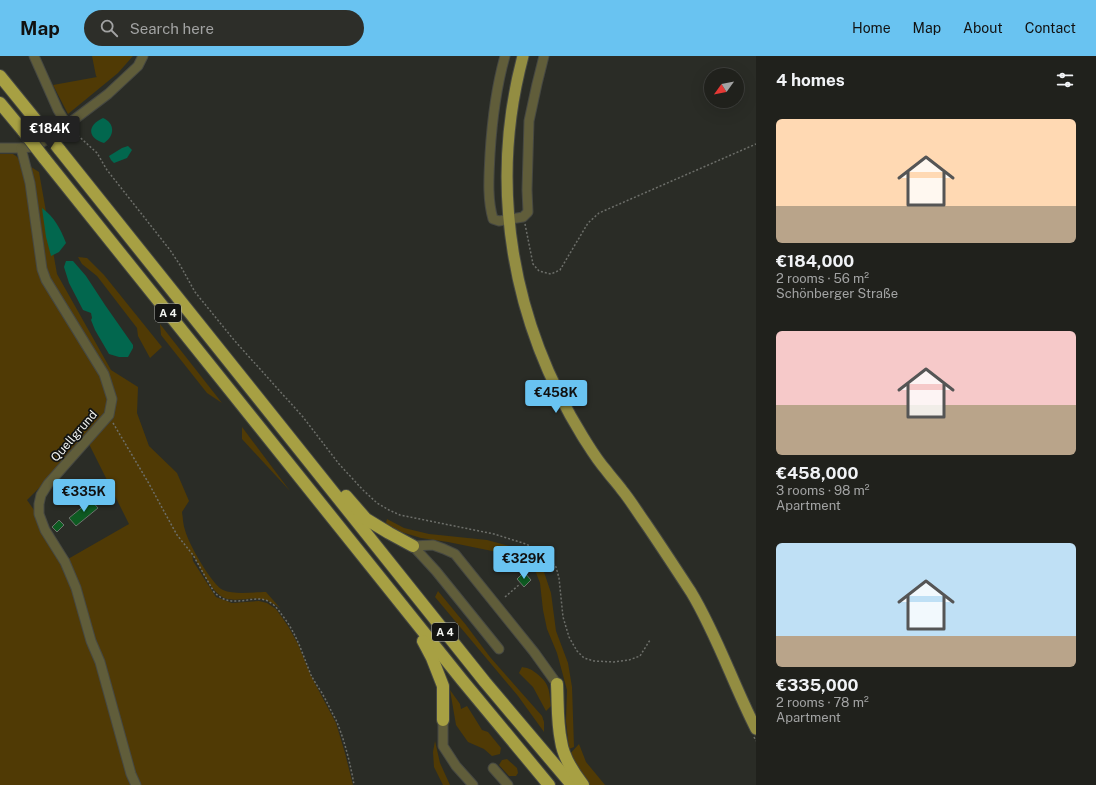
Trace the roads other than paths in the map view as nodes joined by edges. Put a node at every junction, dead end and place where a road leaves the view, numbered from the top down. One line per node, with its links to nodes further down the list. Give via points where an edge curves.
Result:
1 (34, 56): 8 (street)
2 (143, 56): 8 (street, via 138,66 108,94)
3 (505, 56): 11 (street, via 495,100 488,180 493,219)
4 (523, 56): 11 (main road, via 510,120)
5 (544, 56): 11 (street, via 530,121 526,190 528,212 523,217)
6 (0, 76): 12 (highway, A 4, bridge)
7 (0, 102): 14 (highway, A 4, bridge)
8 (67, 125): 10 (street, via 46,140 31,147)
9 (0, 148): 10 (street)
10 (21, 148): 20 (street, Quellgrund, via 30,183 42,269 46,280 104,374 112,399 108,415 41,495 39,514 76,588)
11 (508, 219): 18 (main road, via 516,273 526,311 537,346 562,402 604,469 626,496 692,594)
12 (321, 476): 13 (highway, via 340,488 366,519); 24 (highway, A 4, via 485,682)
13 (413, 546): 15 (street); 16 (street, via 433,545 455,554)
14 (406, 610): 17 (highway, via 432,658 442,686); 23 (highway, A 4)
15 (499, 649)
16 (557, 684): 25 (highway, via 561,742 567,760)
17 (443, 720): 21 (street, via 443,746)
18 (756, 729)
19 (493, 768): 22 (street)
20 (136, 785)
21 (473, 785)
22 (508, 785)
23 (549, 785)
24 (572, 785)
25 (583, 785)

